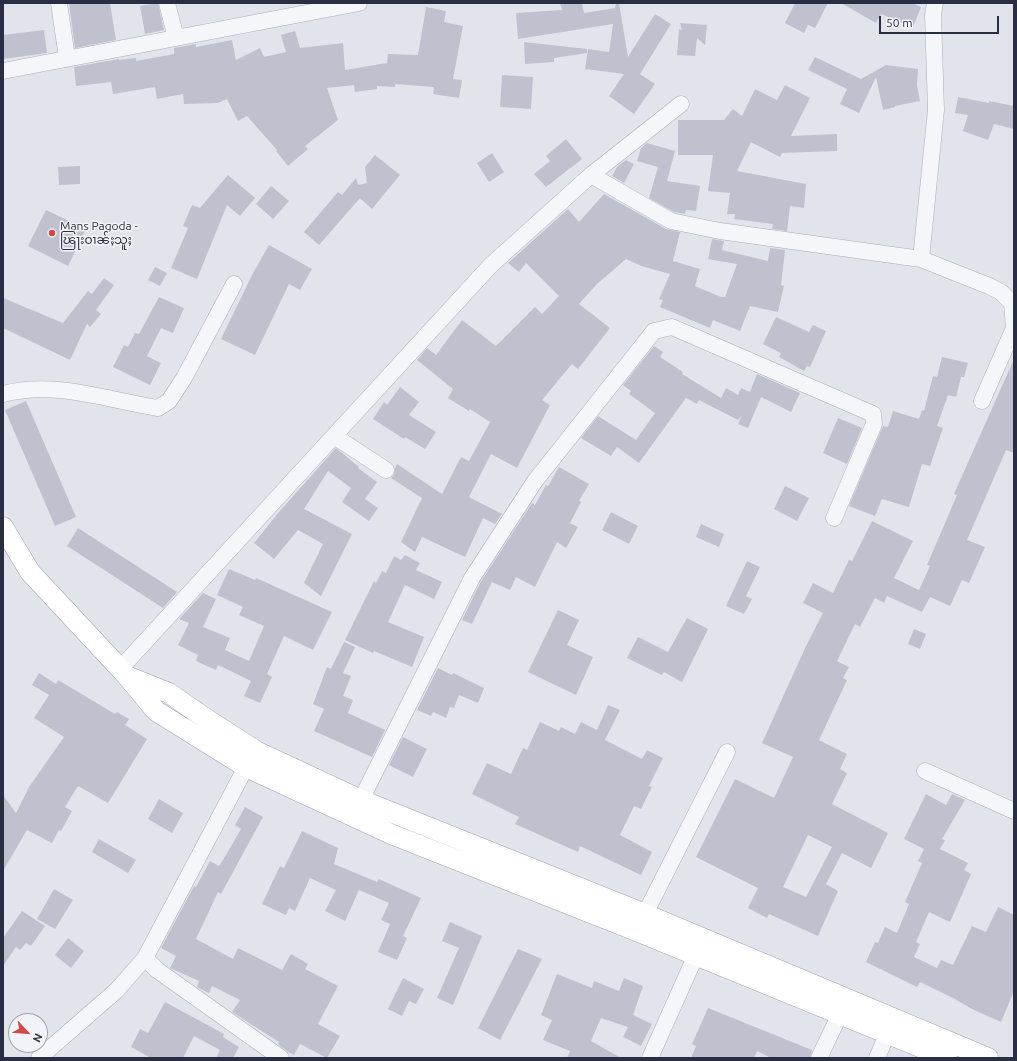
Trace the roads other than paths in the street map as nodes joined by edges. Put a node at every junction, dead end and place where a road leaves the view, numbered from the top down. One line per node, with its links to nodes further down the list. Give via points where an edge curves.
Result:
1 (59, 3): 6 (street)
2 (167, 3): 5 (street)
3 (359, 3): 5 (street)
4 (935, 3): 10 (street, via 933,15 936,110)
5 (176, 38): 6 (street)
6 (67, 58): 7 (street)
7 (3, 71)
8 (681, 104): 9 (street)
9 (591, 174): 10 (street, via 671,221 720,231); 15 (street, via 491,265)
10 (921, 259): 12 (street, via 1001,292 1012,303)
11 (234, 284): 13 (street, via 184,378 169,401 158,408 60,389 34,388)
12 (1014, 328): 14 (street)
13 (3, 394)
14 (982, 401)
15 (334, 436): 16 (street); 19 (street)
16 (386, 470)
17 (834, 518): 23 (street, via 874,424 873,414 672,327 654,331 535,481 472,578)
18 (3, 527): 19 (main road, via 30,572)
19 (122, 672): 21 (main road, via 156,711); 23 (main road, via 169,693 256,751)
20 (727, 752): 25 (street)
21 (246, 767): 26 (main road, via 392,834); 27 (street)
22 (925, 771): 24 (street)
23 (361, 800): 25 (main road)
24 (1014, 811)
25 (645, 914): 36 (main road)
26 (696, 955): 28 (main road); 32 (street)
27 (145, 958): 30 (street, via 117,990); 31 (street, via 157,970)
28 (840, 1014): 29 (main road); 33 (street)
29 (887, 1034): 34 (street); 35 (main road)
30 (39, 1058)
31 (281, 1058)
32 (650, 1058)
33 (819, 1058)
34 (878, 1058)
35 (947, 1058)
36 (988, 1058)

